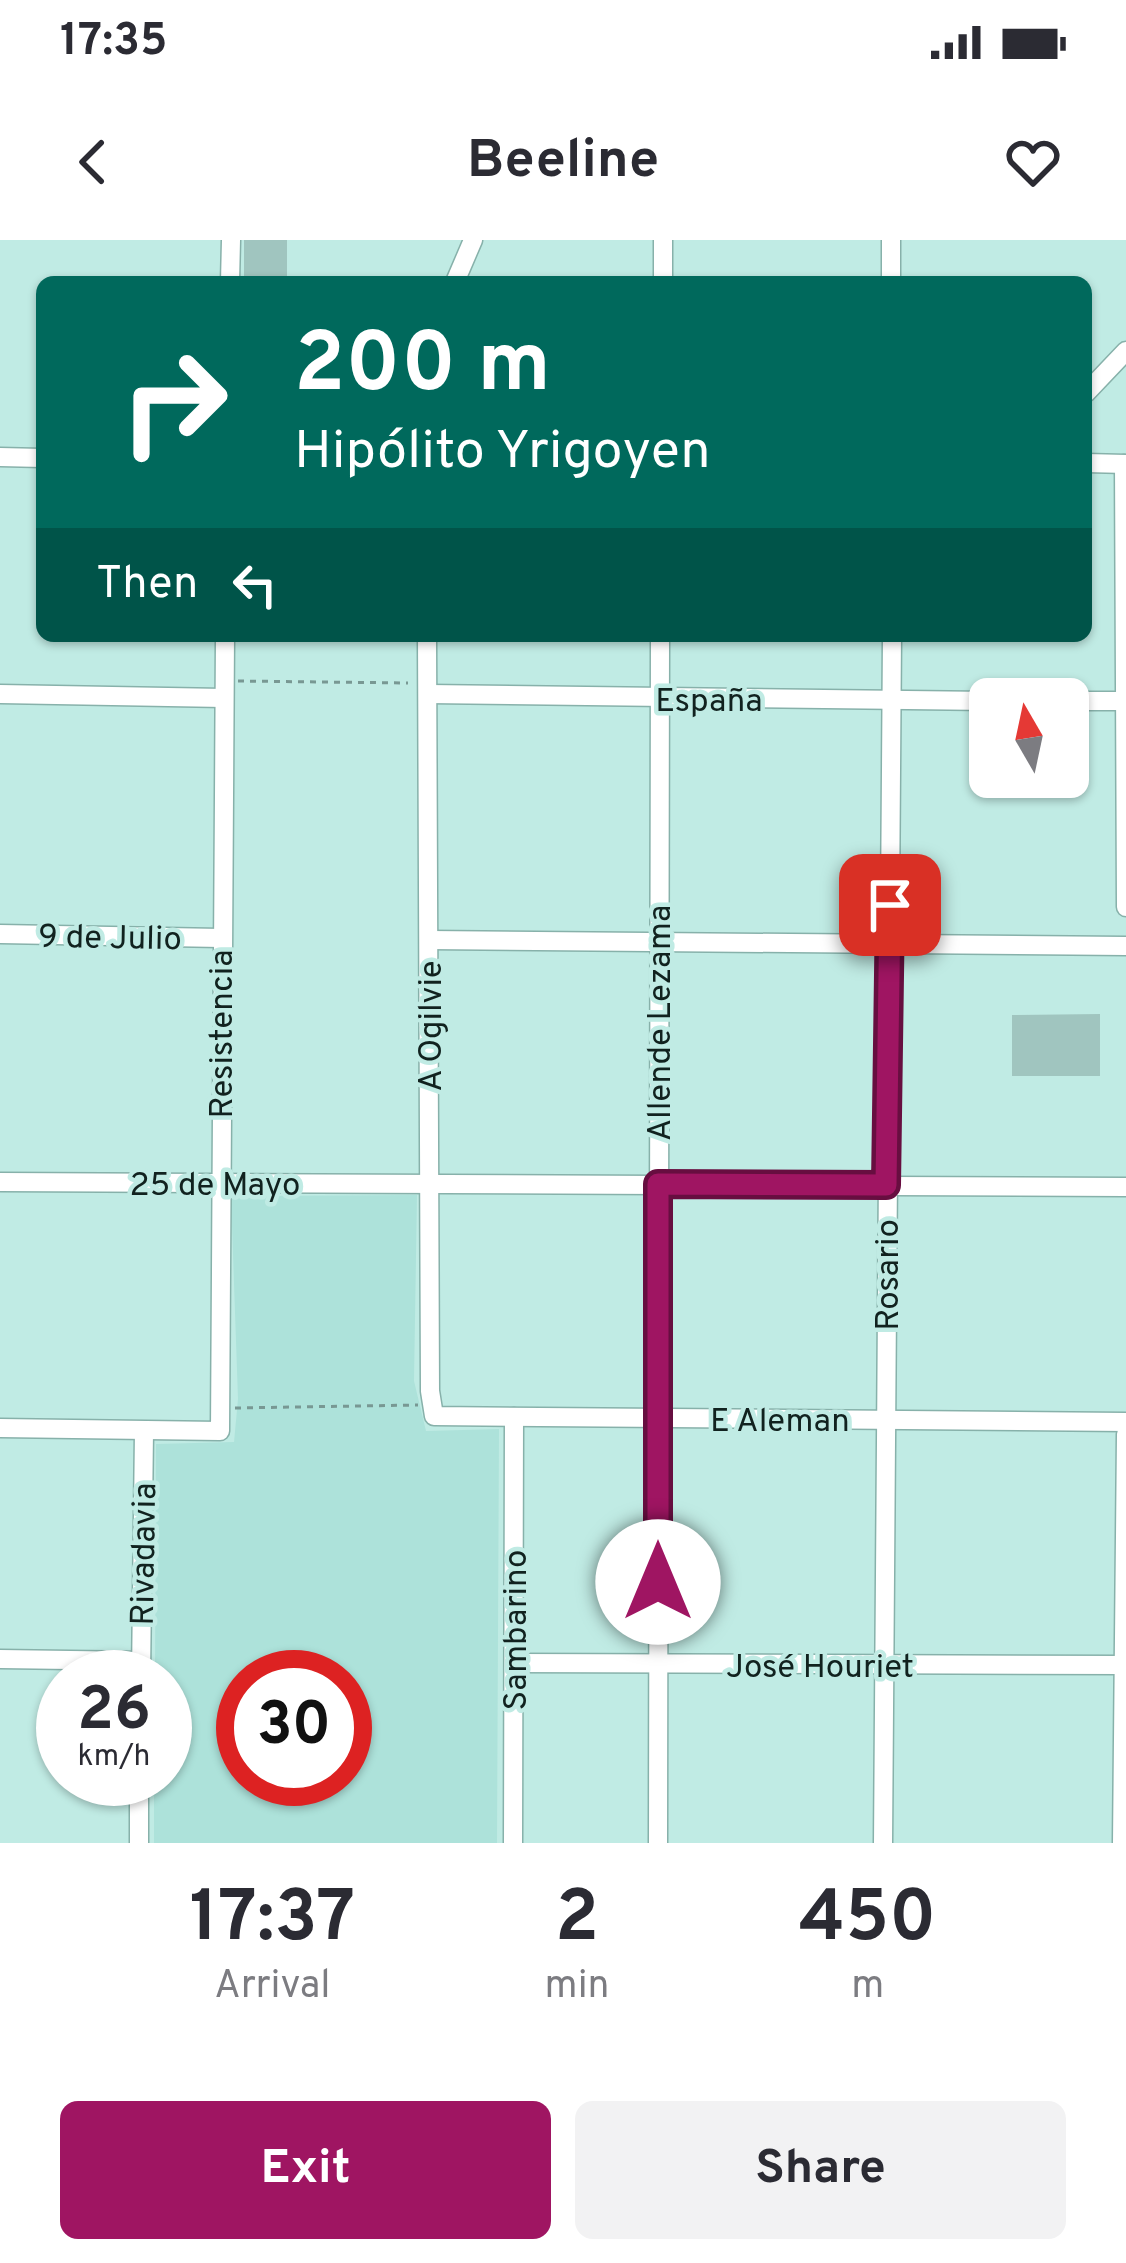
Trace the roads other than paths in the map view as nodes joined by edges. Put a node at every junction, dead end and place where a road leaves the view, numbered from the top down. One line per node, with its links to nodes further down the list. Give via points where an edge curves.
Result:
1 (231, 240): 5 (street)
2 (473, 240): 6 (street)
3 (663, 240): 7 (street)
4 (891, 240): 8 (street)
5 (230, 276)
6 (458, 276)
7 (663, 276)
8 (892, 276)
9 (1126, 351): 10 (street)
10 (1092, 387)
11 (0, 457): 12 (street)
12 (36, 458)
13 (1092, 463): 14 (street)
14 (1125, 464): 26 (street)
15 (225, 642): 20 (street, Resistencia)
16 (427, 642): 19 (street, A Ogilvie)
17 (660, 642): 22 (street, Allende Lezama)
18 (892, 642): 23 (street, Rosario)
19 (428, 688): 22 (street, España); 30 (street, A Ogilvie)
20 (224, 690): 21 (street); 29 (street, Resistencia)
21 (0, 694)
22 (660, 699): 23 (street, España); 31 (street, Allende Lezama)
23 (891, 700): 24 (street, España); 32 (street, Rosario)
24 (969, 700)
25 (1089, 701): 26 (street)
26 (1125, 701): 27 (street)
27 (1126, 907)
28 (0, 934): 29 (street, 9 de Julio)
29 (220, 938): 36 (street, Resistencia)
30 (429, 940): 31 (street); 35 (street, A Ogilvie)
31 (658, 944): 32 (street); 37 (street, Allende Lezama)
32 (890, 946): 33 (street); 38 (street, Rosario)
33 (1126, 946)
34 (0, 1181): 36 (street, 25 de Mayo)
35 (430, 1182): 36 (street, 25 de Mayo); 37 (street, 25 de Mayo); 40 (street, A Ogilvie)
36 (220, 1184): 46 (street, Resistencia, via 220,1431)
37 (658, 1184): 38 (street, 25 de Mayo); 42 (street, Allende Lezama)
38 (886, 1185): 39 (street, 25 de Mayo); 43 (street, Rosario)
39 (1126, 1187)
40 (433, 1411): 41 (street, E Aleman)
41 (514, 1417): 42 (street, E Aleman); 51 (street, Sambarino)
42 (658, 1418): 43 (street, E Aleman); 52 (street, Allende Lezama)
43 (886, 1420): 44 (street, E Aleman); 53 (street, Rosario)
44 (1126, 1422)
45 (0, 1428): 46 (street)
46 (144, 1431): 48 (street, Rivadavia)
47 (1126, 1434): 54 (street)
48 (141, 1650)
49 (0, 1659): 50 (street)
50 (36, 1662)
51 (514, 1663): 52 (street, José Houriet); 57 (street, Sambarino)
52 (658, 1664): 53 (street, José Houriet); 58 (street, Allende Lezama)
53 (883, 1665): 54 (street, José Houriet); 59 (street, Rosario)
54 (1124, 1665): 60 (street)
55 (140, 1806): 56 (street)
56 (139, 1843)
57 (513, 1843)
58 (658, 1843)
59 (883, 1843)
60 (1122, 1843)

